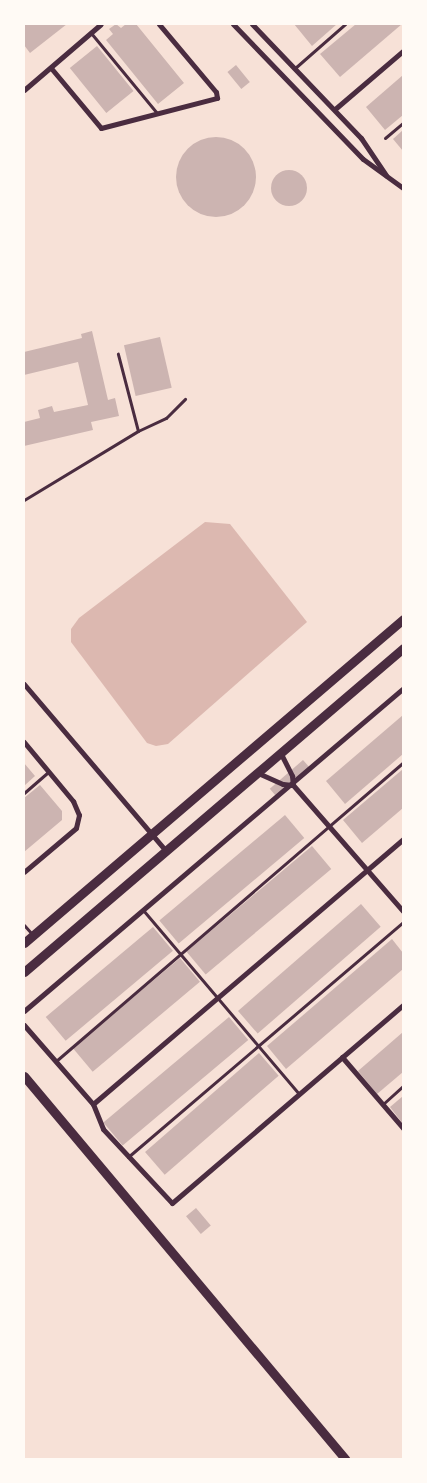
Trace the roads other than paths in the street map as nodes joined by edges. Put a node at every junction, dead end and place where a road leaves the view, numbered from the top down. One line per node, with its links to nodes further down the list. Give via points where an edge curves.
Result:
1 (101, 24): 8 (street)
2 (159, 24): 14 (street, via 218,96 213,101)
3 (233, 24): 17 (street, via 363,160)
4 (252, 24): 7 (street)
5 (263, 24): 7 (street)
6 (346, 24): 11 (lane)
7 (257, 29): 11 (street)
8 (91, 32): 10 (street); 14 (lane)
9 (403, 51): 13 (street)
10 (50, 68): 12 (street); 14 (street, via 96,125 108,127)
11 (295, 68): 13 (street)
12 (24, 90)
13 (335, 109): 17 (street, via 361,138)
14 (159, 115)
15 (403, 123): 16 (lane)
16 (386, 138)
17 (388, 177): 18 (street)
18 (402, 188)
19 (118, 354): 21 (lane)
20 (185, 399): 21 (lane, via 166,418)
21 (138, 430): 22 (lane)
22 (24, 500)
23 (403, 619): 35 (street)
24 (403, 648): 28 (street)
25 (24, 684): 35 (street)
26 (403, 688): 32 (street)
27 (24, 742): 30 (street)
28 (280, 752): 31 (street); 32 (street)
29 (403, 763): 34 (lane)
30 (48, 772): 33 (lane); 39 (street, via 77,808 79,822)
31 (258, 773): 32 (street); 37 (street)
32 (293, 785): 34 (street); 40 (street)
33 (24, 793)
34 (330, 826): 38 (street); 46 (lane)
35 (152, 834): 37 (street); 44 (street)
36 (403, 839): 38 (street)
37 (166, 851): 47 (street)
38 (367, 870): 41 (street); 48 (street)
39 (24, 872)
40 (143, 910): 46 (lane); 50 (street)
41 (403, 910)
42 (403, 922): 52 (lane)
43 (24, 925): 44 (lane)
44 (33, 935): 45 (street)
45 (24, 943)
46 (180, 954): 48 (lane); 54 (lane)
47 (24, 972)
48 (217, 998): 52 (lane); 58 (street)
49 (403, 1005): 53 (street)
50 (24, 1011)
51 (24, 1025): 54 (street)
52 (258, 1046): 57 (lane); 61 (lane)
53 (342, 1056): 57 (street); 59 (street)
54 (56, 1061): 58 (street)
55 (24, 1076): 62 (street)
56 (403, 1086): 59 (lane)
57 (299, 1094): 61 (street, via 172,1203)
58 (93, 1104): 61 (street, via 103,1129)
59 (382, 1104): 60 (street)
60 (403, 1128)
61 (128, 1157)
62 (345, 1459)

